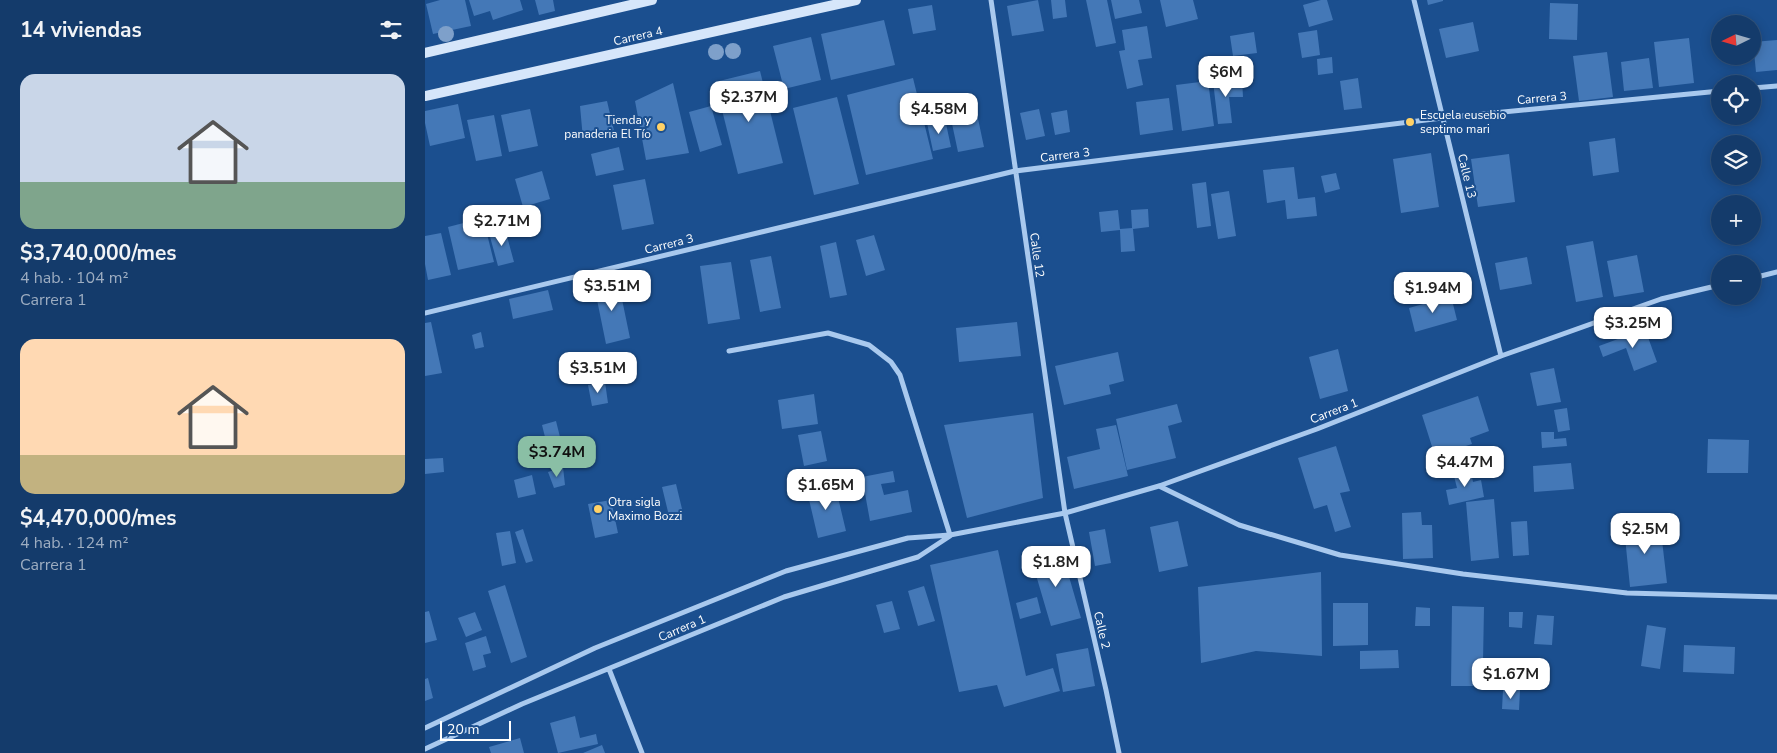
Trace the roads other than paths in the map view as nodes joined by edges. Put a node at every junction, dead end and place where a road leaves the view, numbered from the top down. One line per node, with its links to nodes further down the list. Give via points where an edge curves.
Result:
1 (652, 0): 5 (street)
2 (856, 0): 9 (street, Carrera 4)
3 (991, 0): 11 (street, Calle 12)
4 (1414, 0): 10 (street, Calle 13)
5 (425, 53)
6 (1777, 86): 7 (street)
7 (1761, 87)
8 (1711, 92): 10 (street, Carrera 3)
9 (425, 96)
10 (1443, 118): 11 (street, Carrera 3); 17 (street, Calle 13)
11 (1015, 172): 15 (street, Carrera 3); 19 (street, Calle 12)
12 (1777, 272): 13 (street)
13 (1761, 276)
14 (1711, 287): 17 (street, Carrera 1, via 1661,299)
15 (425, 313)
16 (729, 350): 20 (street, via 828,333 869,345 891,362 900,374)
17 (1501, 356): 18 (street, Carrera 1, via 1317,429)
18 (1159, 486): 19 (street, Carrera 1); 21 (street, via 1239,525 1339,555 1463,574 1627,593)
19 (1065, 513): 20 (street, Carrera 1); 26 (street, Calle 2)
20 (950, 535): 22 (street, Carrera 1, via 918,557 784,597); 23 (street, Carrera 1, via 907,538 786,571 595,648)
21 (1777, 597)
22 (609, 669): 24 (street, Carrera 1); 25 (street)
23 (425, 728)
24 (425, 749)
25 (642, 753)
26 (1119, 753)

